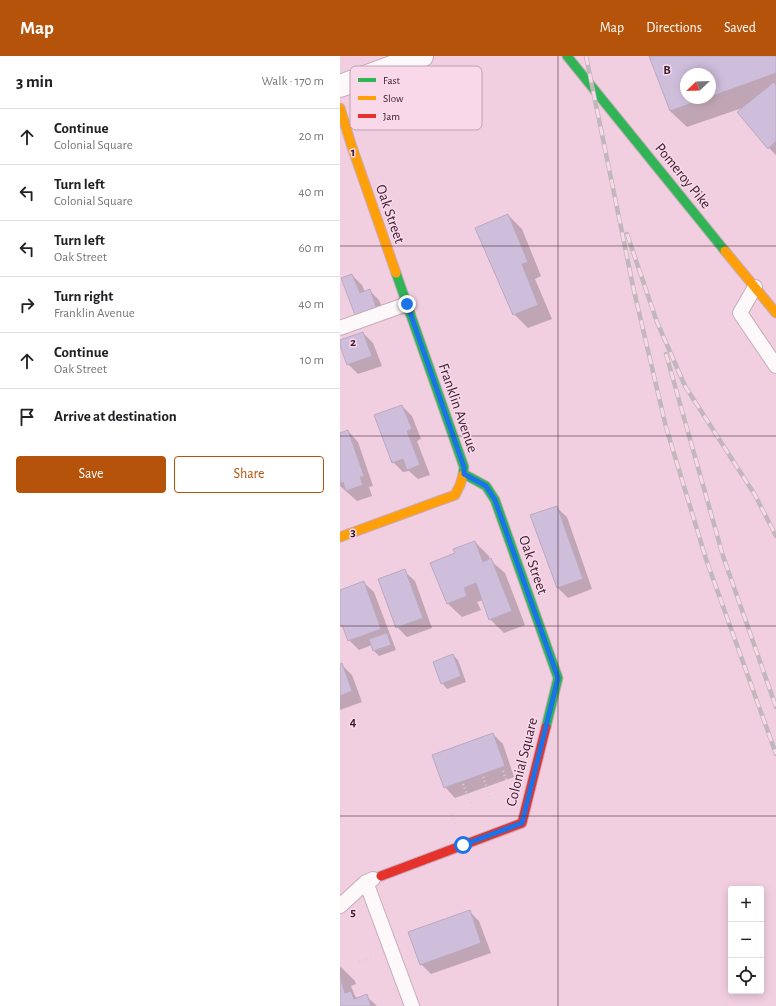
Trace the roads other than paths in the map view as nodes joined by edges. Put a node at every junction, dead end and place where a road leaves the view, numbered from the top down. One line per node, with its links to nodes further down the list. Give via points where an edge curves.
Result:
1 (422, 56): 3 (street)
2 (567, 56): 7 (street, Pomeroy Pike)
3 (395, 66)
4 (350, 82): 5 (street)
5 (340, 86)
6 (340, 108): 8 (street, Oak Street)
7 (755, 287): 9 (street, Pomeroy Pike); 12 (lane, via 740,313)
8 (407, 304): 10 (lane); 11 (street, Oak Street)
9 (776, 314)
10 (340, 328)
11 (415, 328): 13 (street, Franklin Avenue, via 464,467)
12 (776, 366)
13 (464, 474): 14 (street, Franklin Avenue, via 462,484 455,495); 15 (street, Oak Street, via 486,486 495,500)
14 (340, 537)
15 (558, 678): 16 (street, Colonial Square, via 522,823)
16 (381, 876): 17 (lane)
17 (366, 882): 18 (lane); 19 (lane)
18 (340, 906)
19 (412, 1006)

